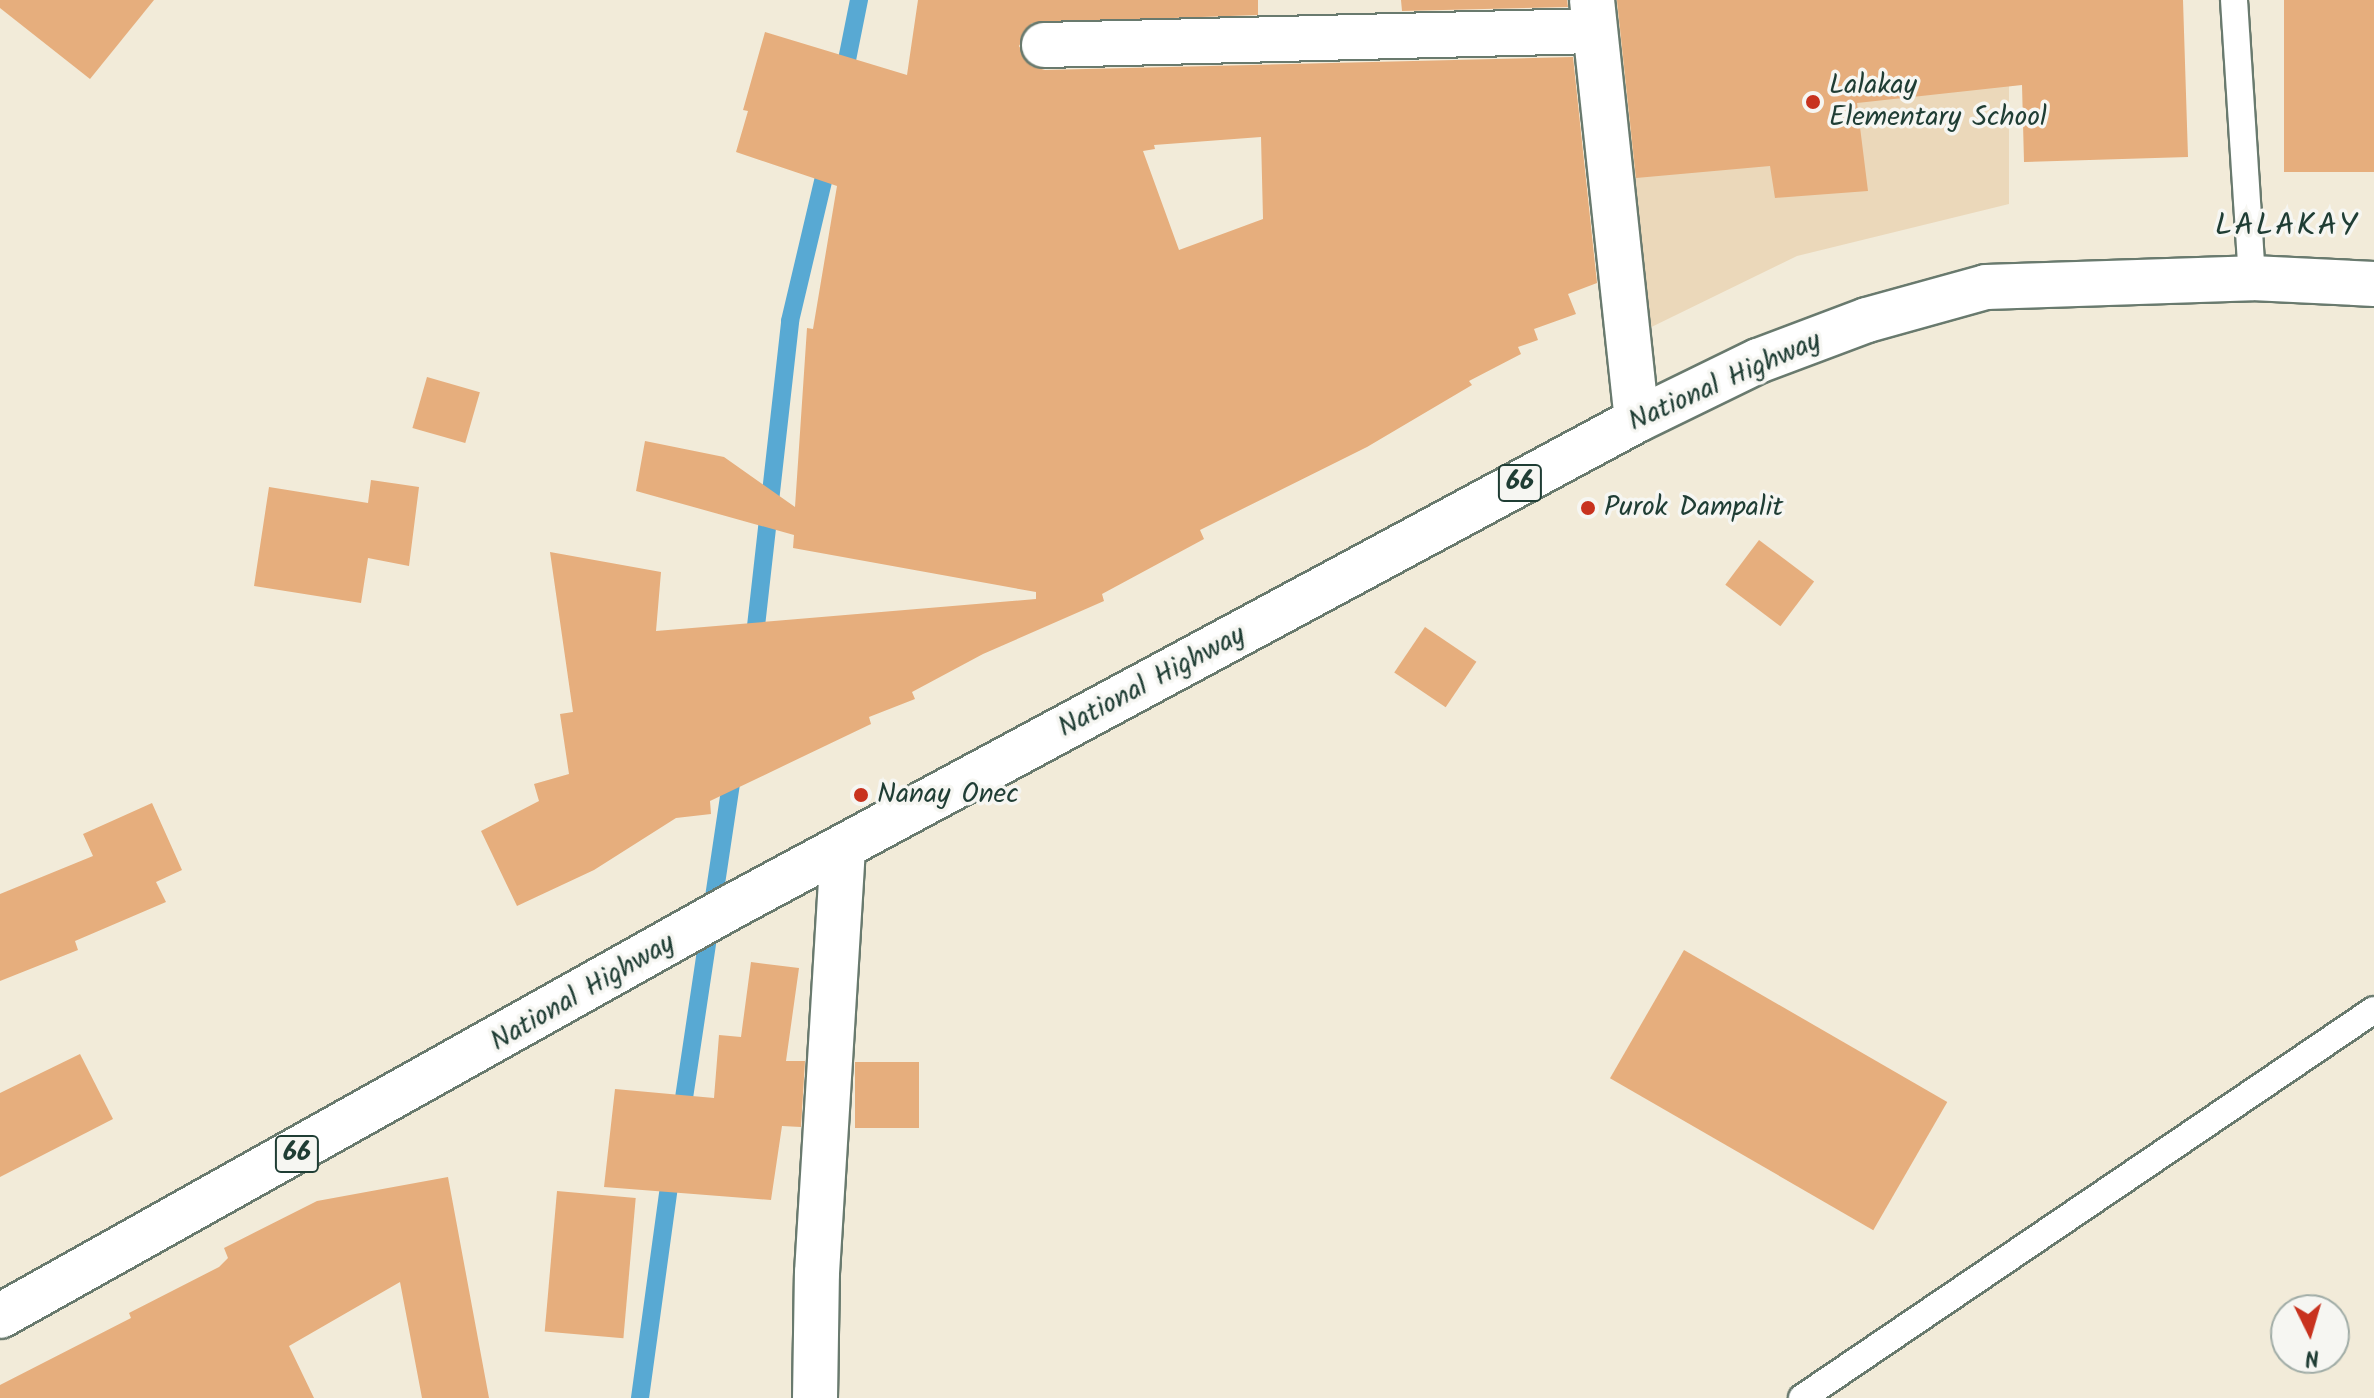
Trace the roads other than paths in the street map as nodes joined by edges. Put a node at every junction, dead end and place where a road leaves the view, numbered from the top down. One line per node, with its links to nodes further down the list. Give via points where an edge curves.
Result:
1 (2234, 0): 4 (lane)
2 (1593, 16): 3 (main road); 6 (main road)
3 (1044, 45)
4 (2252, 278): 5 (main road, National Highway / 66); 6 (main road, National Highway / 66, via 1986,287 1867,320 1758,361)
5 (2374, 284)
6 (1637, 420): 7 (main road, National Highway / 66)
7 (843, 849): 9 (main road, National Highway / 66); 10 (main road, via 817,1273)
8 (2374, 1010): 11 (lane)
9 (0, 1316)
10 (815, 1398)
11 (1802, 1398)

